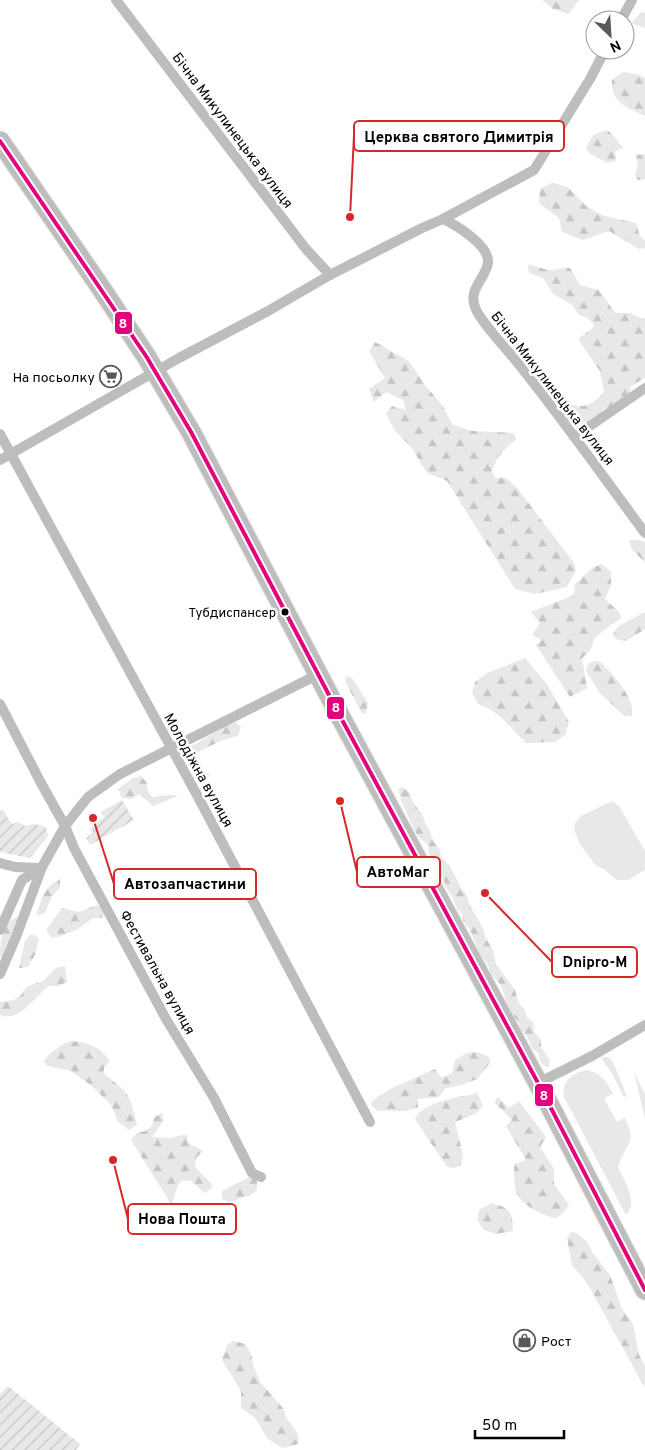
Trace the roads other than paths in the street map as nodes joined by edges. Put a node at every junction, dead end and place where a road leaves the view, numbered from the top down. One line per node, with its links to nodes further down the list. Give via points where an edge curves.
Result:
1 (116, 0): 5 (street, Бічна Микулинецька вулиця, via 306,249)
2 (600, 60): 4 (street, via 534,170)
3 (0, 141): 6 (highway)
4 (443, 219): 5 (street); 9 (street, Бічна Микулинецька вулиця, via 479,244 487,255 488,263 474,291 473,302 478,314)
5 (330, 275): 6 (street)
6 (154, 372): 10 (street); 13 (highway, via 191,432)
7 (645, 388): 9 (street)
8 (0, 434): 10 (street, Молодіжна вулиця)
9 (574, 437): 12 (street, Бічна Микулинецька вулиця)
10 (11, 453): 11 (street); 15 (street, Молодіжна вулиця)
11 (0, 460)
12 (645, 533)
13 (319, 674): 15 (street); 22 (highway)
14 (0, 704): 16 (street, Фестивальна вулиця)
15 (172, 748): 16 (street, via 120,774 88,797); 23 (street, Молодіжна вулиця)
16 (66, 826): 18 (street); 24 (street, Фестивальна вулиця, via 74,848 166,1019)
17 (0, 863): 18 (street, via 29,869)
18 (42, 867): 19 (street, via 22,880); 20 (street)
19 (0, 930)
20 (0, 974)
21 (645, 1025): 22 (street)
22 (538, 1084): 25 (highway)
23 (370, 1122)
24 (257, 1175)
25 (645, 1290)

